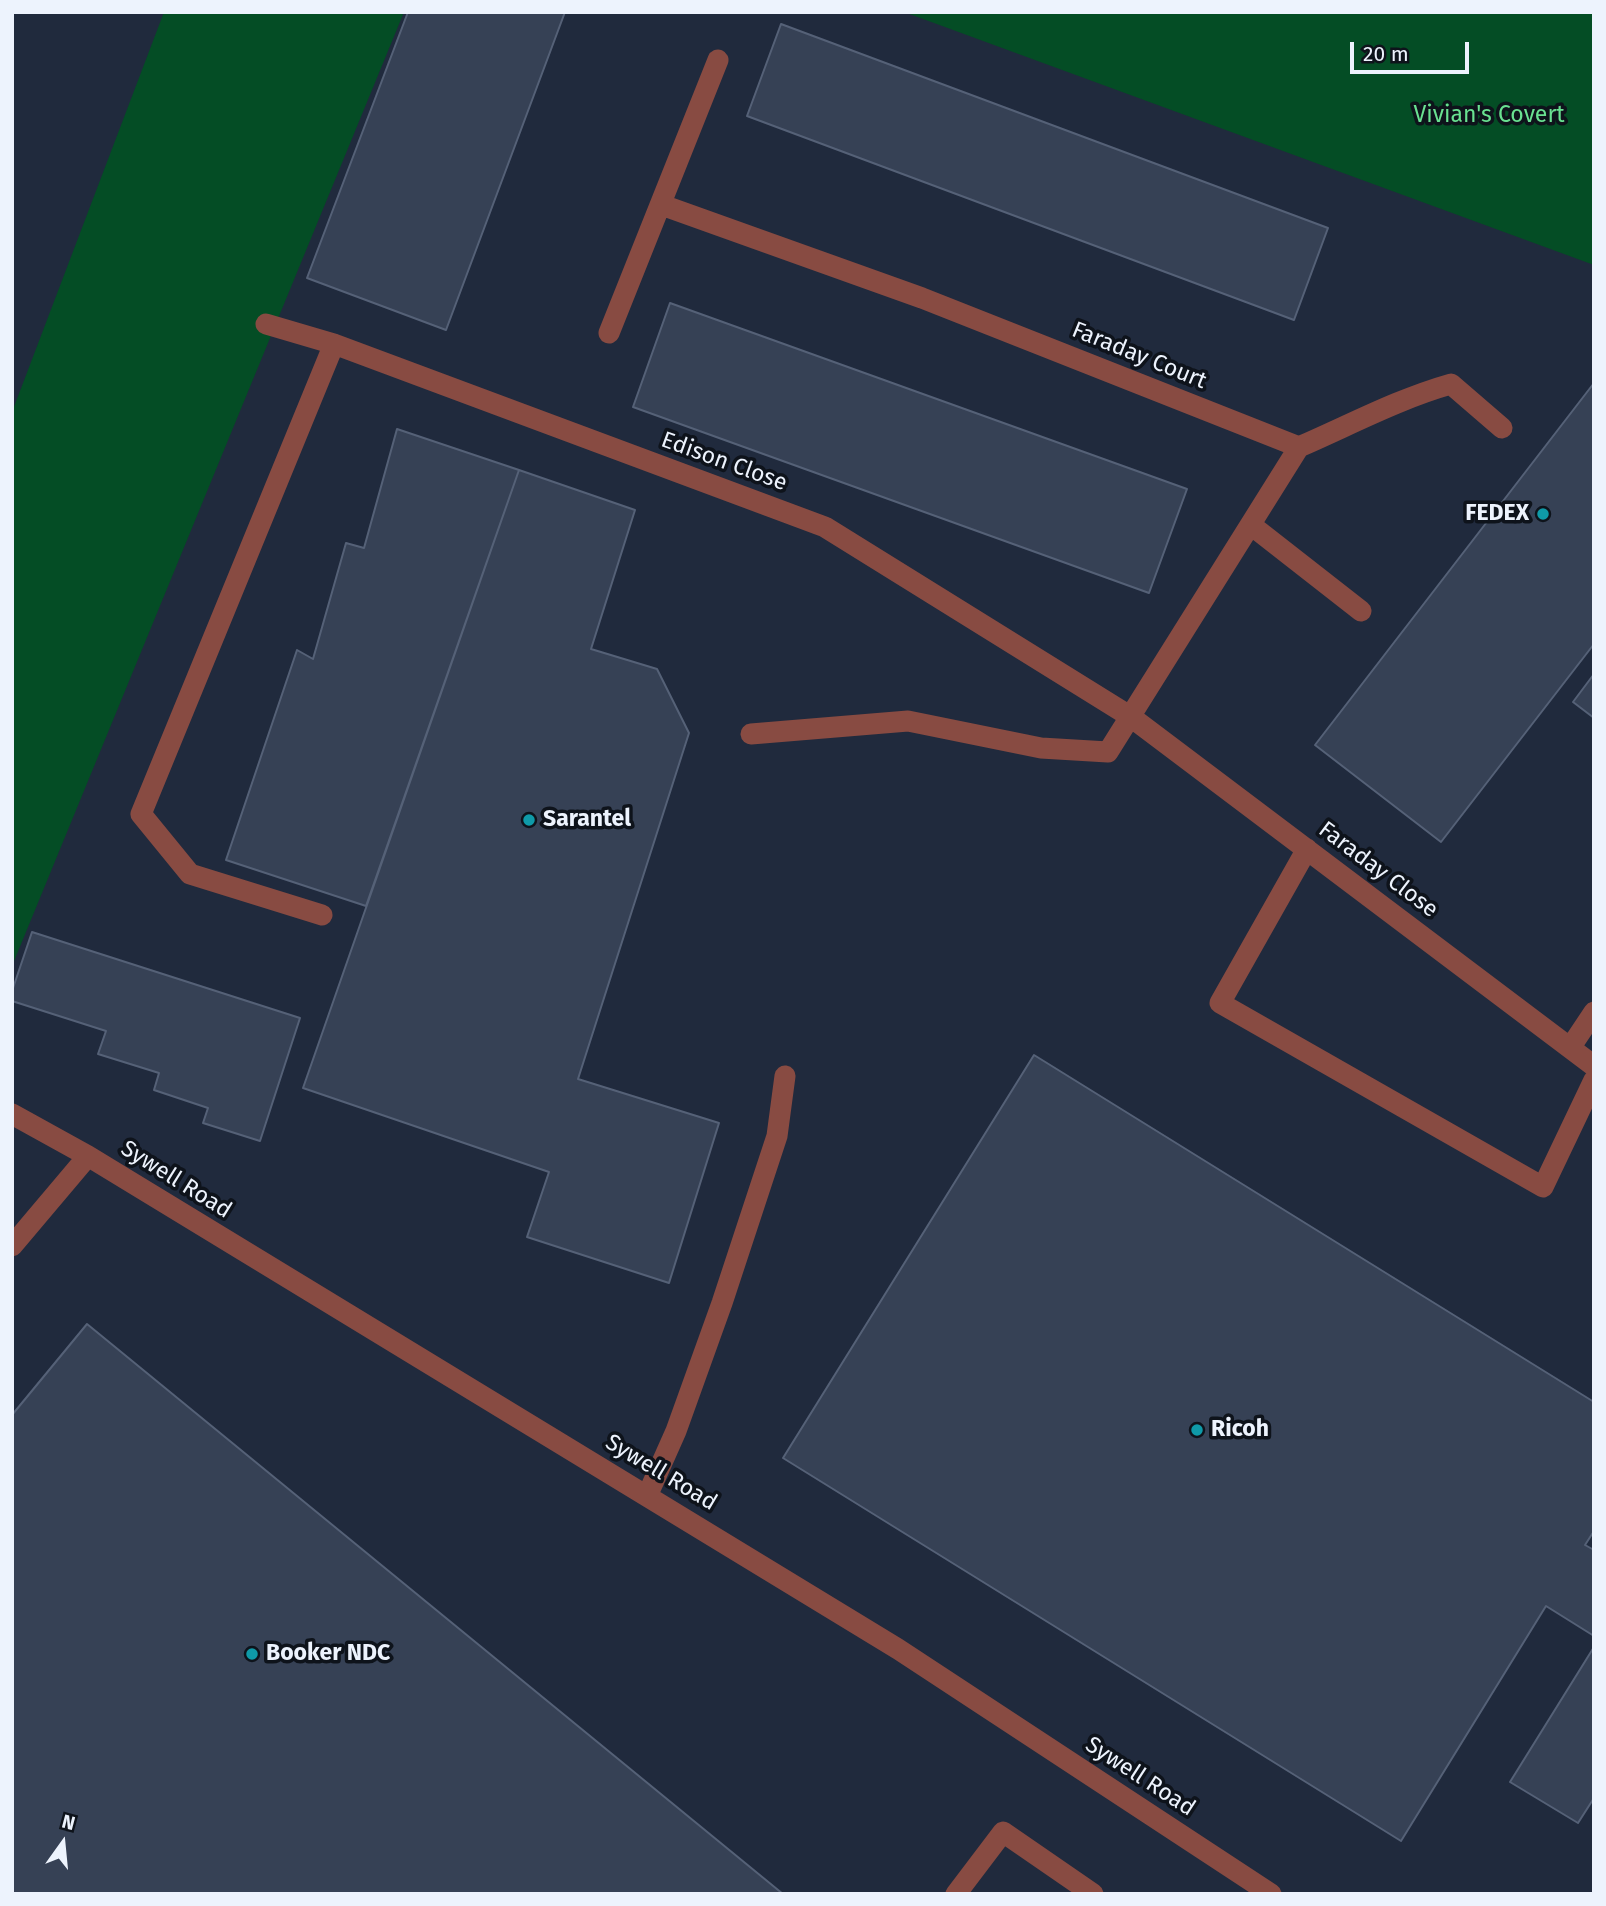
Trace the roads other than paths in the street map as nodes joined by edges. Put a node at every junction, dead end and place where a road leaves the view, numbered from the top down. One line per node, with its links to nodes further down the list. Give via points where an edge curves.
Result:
1 (718, 60): 2 (street)
2 (662, 205): 4 (street); 7 (street, Faraday Court, via 922,298)
3 (267, 324): 5 (street, Edison Close)
4 (609, 333)
5 (334, 344): 10 (street, Edison Close, via 825,527); 13 (street, via 141,814 190,874)
6 (1502, 428): 7 (street, via 1451,384 1406,397)
7 (1299, 447): 8 (street)
8 (1251, 525): 9 (street); 10 (street)
9 (1361, 611)
10 (1131, 717): 11 (street, via 1108,752 1041,748 908,721); 12 (street, Faraday Close)
11 (751, 734)
12 (1307, 849): 15 (street, Faraday Close); 18 (street, via 1220,1003 1543,1186)
13 (322, 915)
14 (1594, 1012): 15 (street)
15 (1570, 1048): 16 (street, Faraday Close)
16 (1594, 1066)
17 (785, 1076): 22 (street, via 777,1136 676,1431)
18 (1594, 1080)
19 (12, 1114): 20 (street, Sywell Road)
20 (88, 1156): 21 (street); 22 (street, Sywell Road)
21 (12, 1246)
22 (648, 1494): 25 (street, Sywell Road, via 898,1650)
23 (956, 1894): 24 (street, via 1003,1832)
24 (1094, 1894)
25 (1271, 1894)

